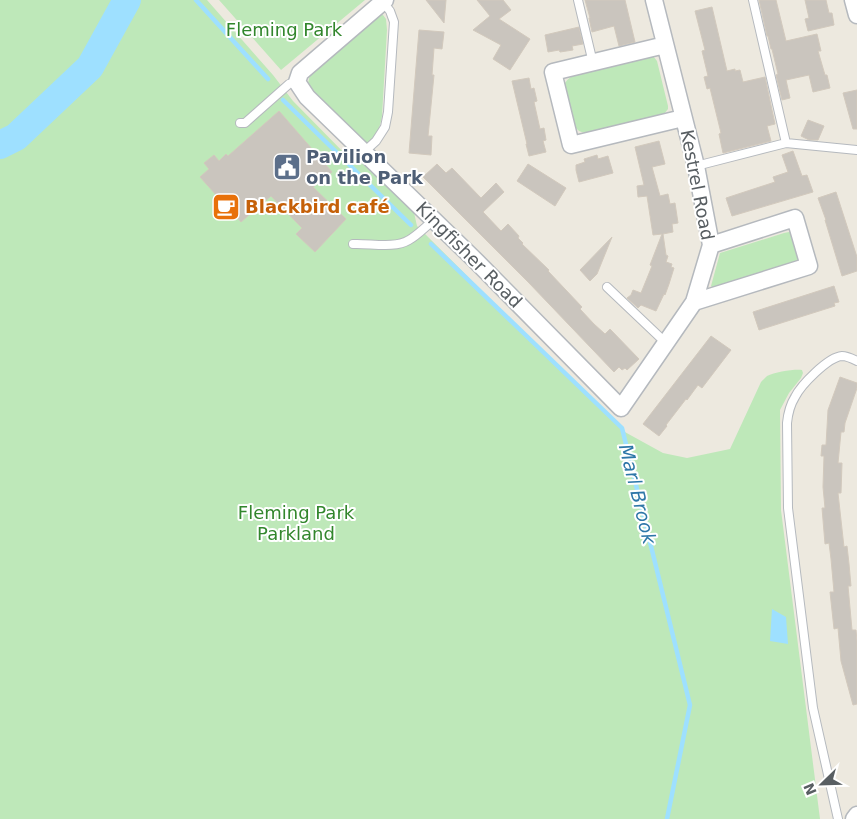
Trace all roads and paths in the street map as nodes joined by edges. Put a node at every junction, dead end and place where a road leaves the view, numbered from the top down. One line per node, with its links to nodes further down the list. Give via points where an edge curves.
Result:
1 (578, 0): 8 (lane)
2 (654, 0): 7 (street, Kestrel Road)
3 (753, 0): 12 (lane)
4 (853, 0): 6 (street)
5 (384, 1): 9 (street, via 300,73); 14 (lane, via 394,22 388,112 385,127)
6 (857, 15)
7 (665, 46): 8 (street); 10 (street, Kestrel Road)
8 (592, 63): 10 (street, via 553,72 571,145)
9 (297, 82): 11 (lane, via 289,84 245,123); 14 (street, Kingfisher Road, via 307,97)
10 (683, 118): 15 (street, Kestrel Road)
11 (240, 123)
12 (786, 144): 13 (lane); 15 (lane)
13 (857, 150)
14 (364, 152): 16 (street, Kingfisher Road)
15 (696, 166): 18 (street, Kestrel Road)
16 (434, 220): 17 (lane, via 402,243 380,246); 23 (street, Kingfisher Road)
17 (353, 244)
18 (711, 244): 20 (street, Kestrel Road); 20 (street, via 795,218 810,266)
19 (607, 287): 21 (lane)
20 (694, 302): 21 (street, Kestrel Road)
21 (666, 343): 23 (street, Kestrel Road)
22 (857, 361): 25 (lane, via 840,356 813,376 795,396 787,423 788,508 813,708)
23 (621, 408)
24 (857, 815): 26 (street)
25 (838, 819)
26 (854, 819)

